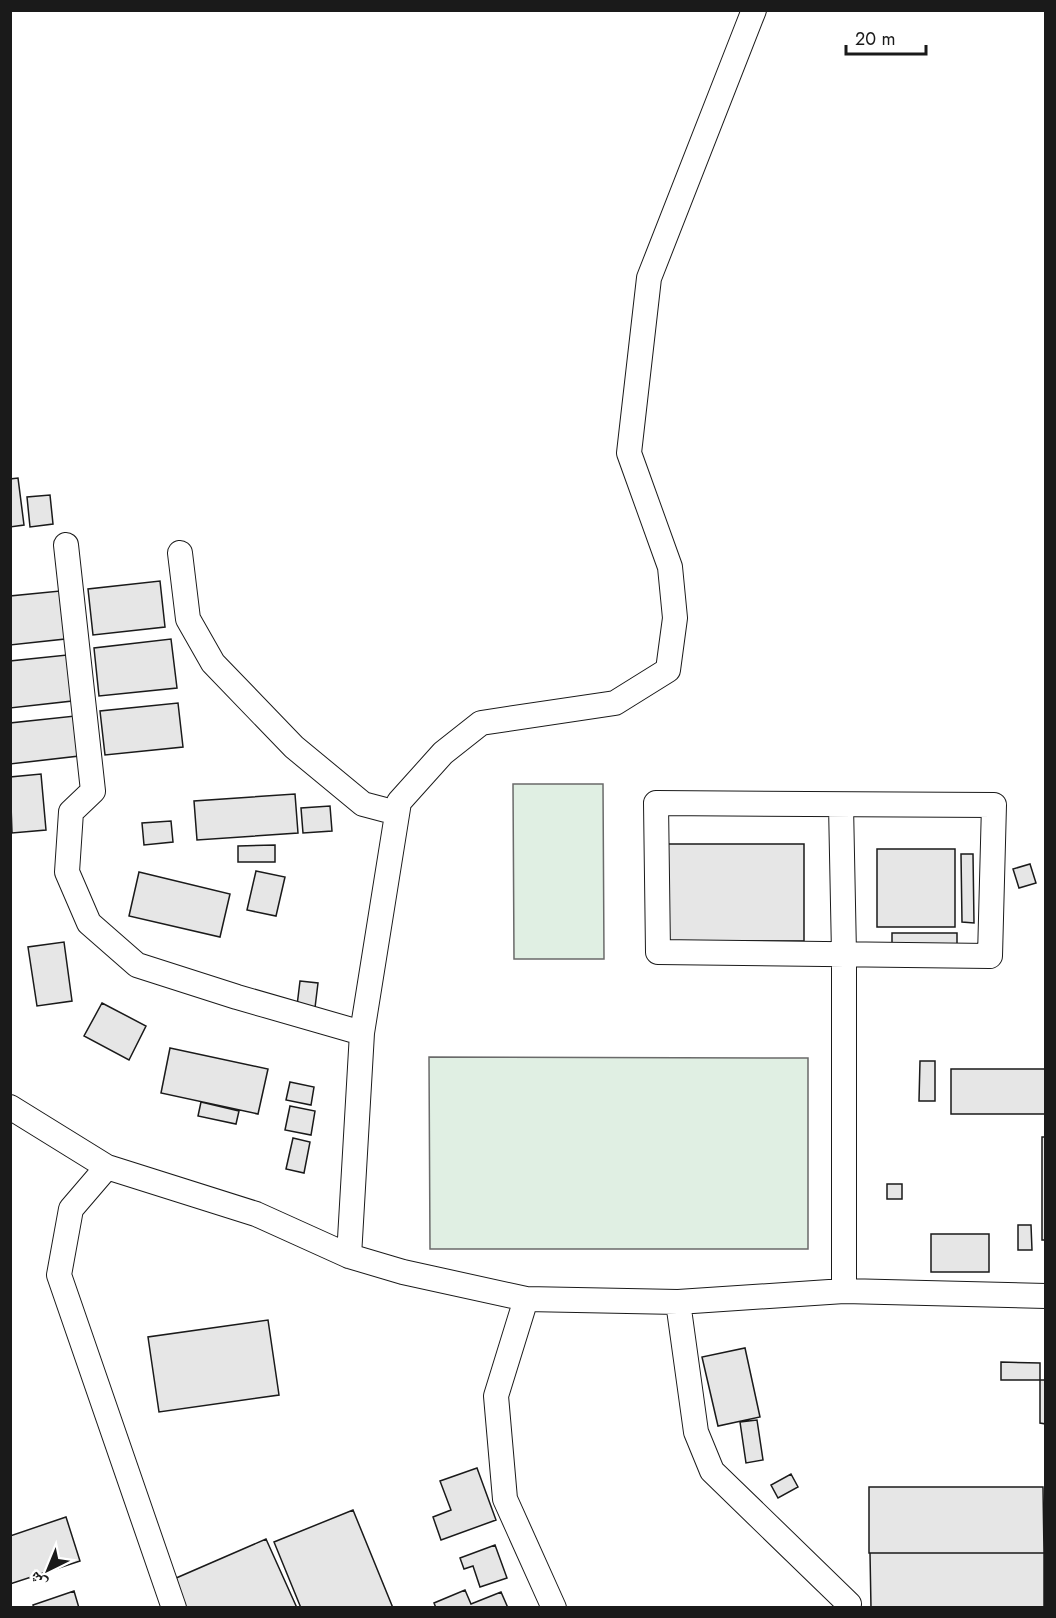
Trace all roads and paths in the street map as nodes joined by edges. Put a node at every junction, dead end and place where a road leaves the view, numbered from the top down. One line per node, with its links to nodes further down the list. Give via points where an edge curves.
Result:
1 (754, 10): 5 (street, via 649,278 629,453 670,567 675,618 668,670 615,703 481,723 443,753 399,802)
2 (66, 545): 7 (street, via 93,791 71,812 67,872 89,923 136,965)
3 (180, 553): 5 (street, via 188,619 213,663 294,747 363,804)
4 (841, 805): 6 (street); 6 (street, via 994,805 990,956); 6 (street, via 656,803 658,952)
5 (398, 813): 7 (street)
6 (844, 954): 11 (street)
7 (362, 1033): 10 (street)
8 (10, 1107): 9 (street)
9 (107, 1167): 10 (street, via 256,1214); 16 (street, via 71,1209 59,1275)
10 (349, 1256): 13 (street)
11 (844, 1291): 12 (street); 14 (street)
12 (1046, 1296)
13 (526, 1299): 14 (street); 17 (street, via 496,1396 498,1419 506,1499)
14 (678, 1302): 15 (street, via 696,1432 712,1471)
15 (849, 1604)
16 (174, 1608)
17 (554, 1608)

